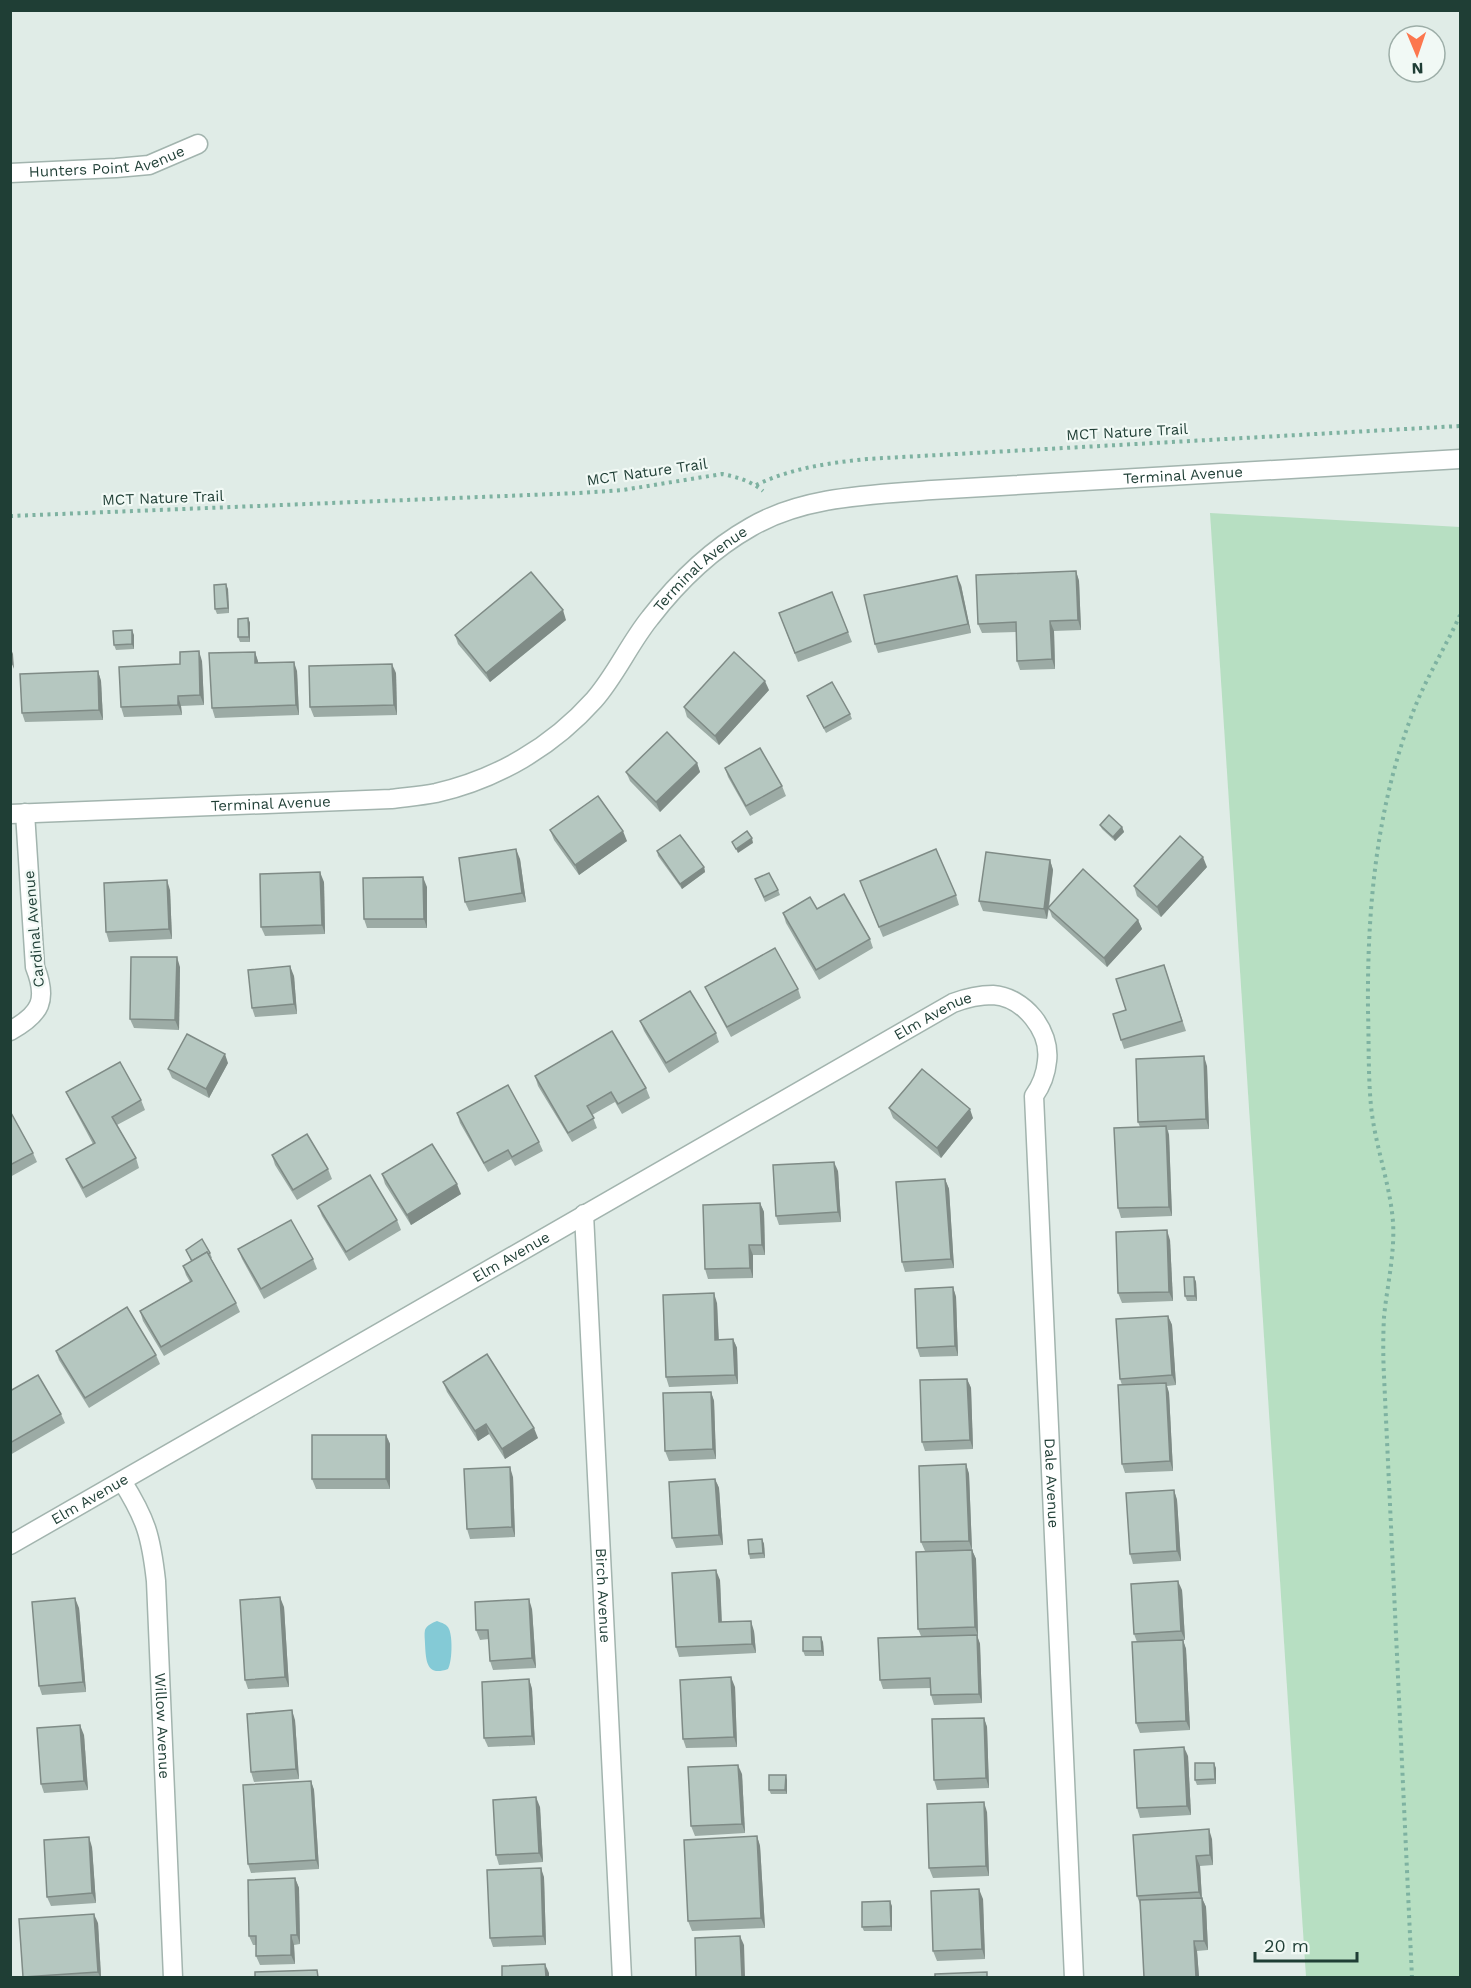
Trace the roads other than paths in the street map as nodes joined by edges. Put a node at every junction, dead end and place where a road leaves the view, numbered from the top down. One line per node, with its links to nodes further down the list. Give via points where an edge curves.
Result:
1 (198, 144): 2 (street, Hunters Point Avenue, via 149,165)
2 (10, 172)
3 (1461, 459): 4 (street, Terminal Avenue, via 862,495 786,511 751,527 681,582 649,619 595,700 526,757 487,777 435,793 391,798)
4 (18, 813): 6 (street, Cardinal Avenue, via 35,967 42,985 40,1004 29,1020)
5 (1017, 1004): 7 (street, Elm Avenue, via 996,995 970,996 952,1003); 12 (street, Dale Avenue, via 1032,1016 1044,1035 1048,1060 1034,1096)
6 (10, 1031)
7 (584, 1214): 8 (street, Elm Avenue); 11 (street, Birch Avenue)
8 (122, 1481): 9 (street, Elm Avenue); 10 (street, Willow Avenue, via 141,1511 152,1545 156,1581)
9 (10, 1545)
10 (173, 1977)
11 (622, 1977)
12 (1074, 1977)

